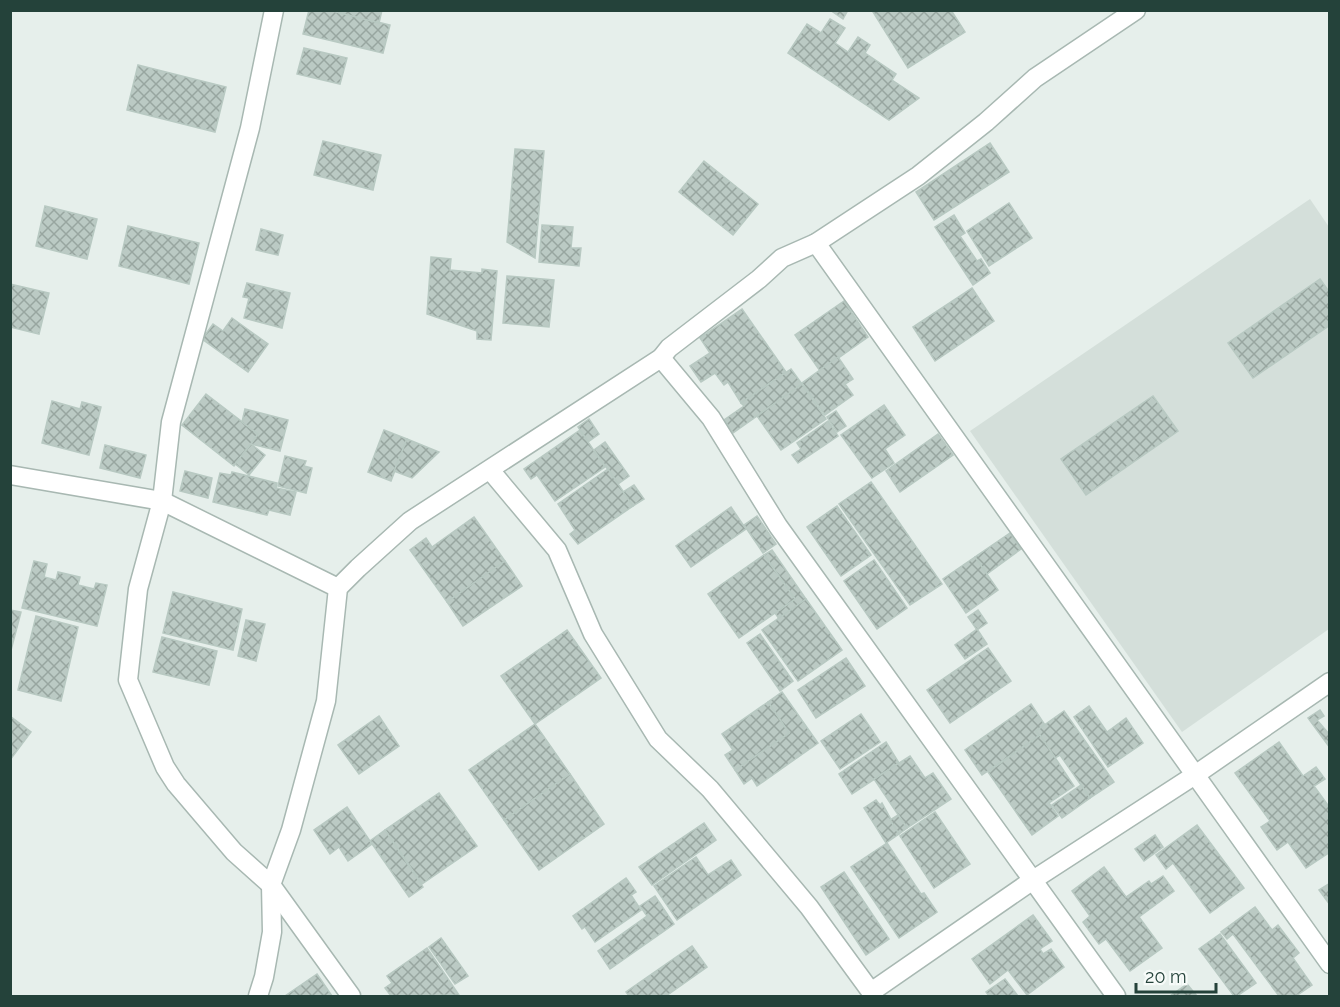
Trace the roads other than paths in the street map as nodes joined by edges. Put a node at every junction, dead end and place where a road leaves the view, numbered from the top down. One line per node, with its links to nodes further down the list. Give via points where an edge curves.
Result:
1 (274, 10): 7 (street, via 250,128 171,422)
2 (1136, 10): 3 (street, via 1035,78 918,176)
3 (816, 243): 4 (street, via 782,258); 10 (street)
4 (661, 358): 5 (street); 11 (street, via 711,418 778,526)
5 (490, 470): 8 (street, via 410,521); 14 (street, via 557,550 593,634 658,739 726,807 809,907)
6 (10, 475): 7 (street)
7 (162, 501): 8 (street); 12 (street, via 138,589 128,680 176,784 234,852)
8 (338, 588): 12 (street, via 326,701 291,830)
9 (1329, 682): 10 (street)
10 (1195, 775): 11 (street); 13 (street)
11 (1033, 880): 14 (street); 17 (street)
12 (270, 885): 15 (street, via 272,932); 16 (street)
13 (1329, 964)
14 (872, 994)
15 (258, 996)
16 (351, 996)
17 (1116, 996)

